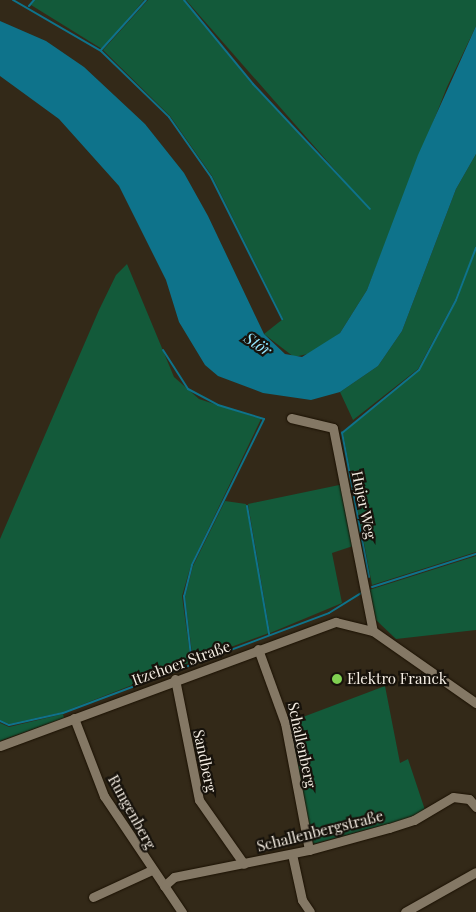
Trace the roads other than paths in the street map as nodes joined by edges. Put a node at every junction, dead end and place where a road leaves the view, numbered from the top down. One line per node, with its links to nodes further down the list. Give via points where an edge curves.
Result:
1 (291, 418): 2 (street, Hujer Weg, via 333,428)
2 (373, 631): 3 (street, Itzehoer Straße, via 336,622); 5 (street)
3 (258, 649): 4 (street, Itzehoer Straße); 9 (street, Schallenberg, via 283,712)
4 (175, 679): 6 (street, Itzehoer Straße); 11 (street, Sandberg, via 198,800)
5 (476, 703)
6 (74, 718): 7 (street, Itzehoer Straße); 12 (street, Rungenberg, via 104,796)
7 (0, 746)
8 (476, 808): 9 (street, Schallenbergstraße, via 469,800 453,798 414,820)
9 (309, 850): 10 (street, Schallenbergstraße)
10 (292, 854): 11 (street, Schallenbergstraße); 17 (street, via 302,900)
11 (244, 864): 14 (street, Schallenbergstraße, via 174,877)
12 (152, 870): 14 (street, Rungenberg); 15 (street)
13 (476, 872): 18 (street)
14 (164, 886): 16 (street, Rungenberg)
15 (93, 897)
16 (182, 912)
17 (310, 912)
18 (405, 912)

